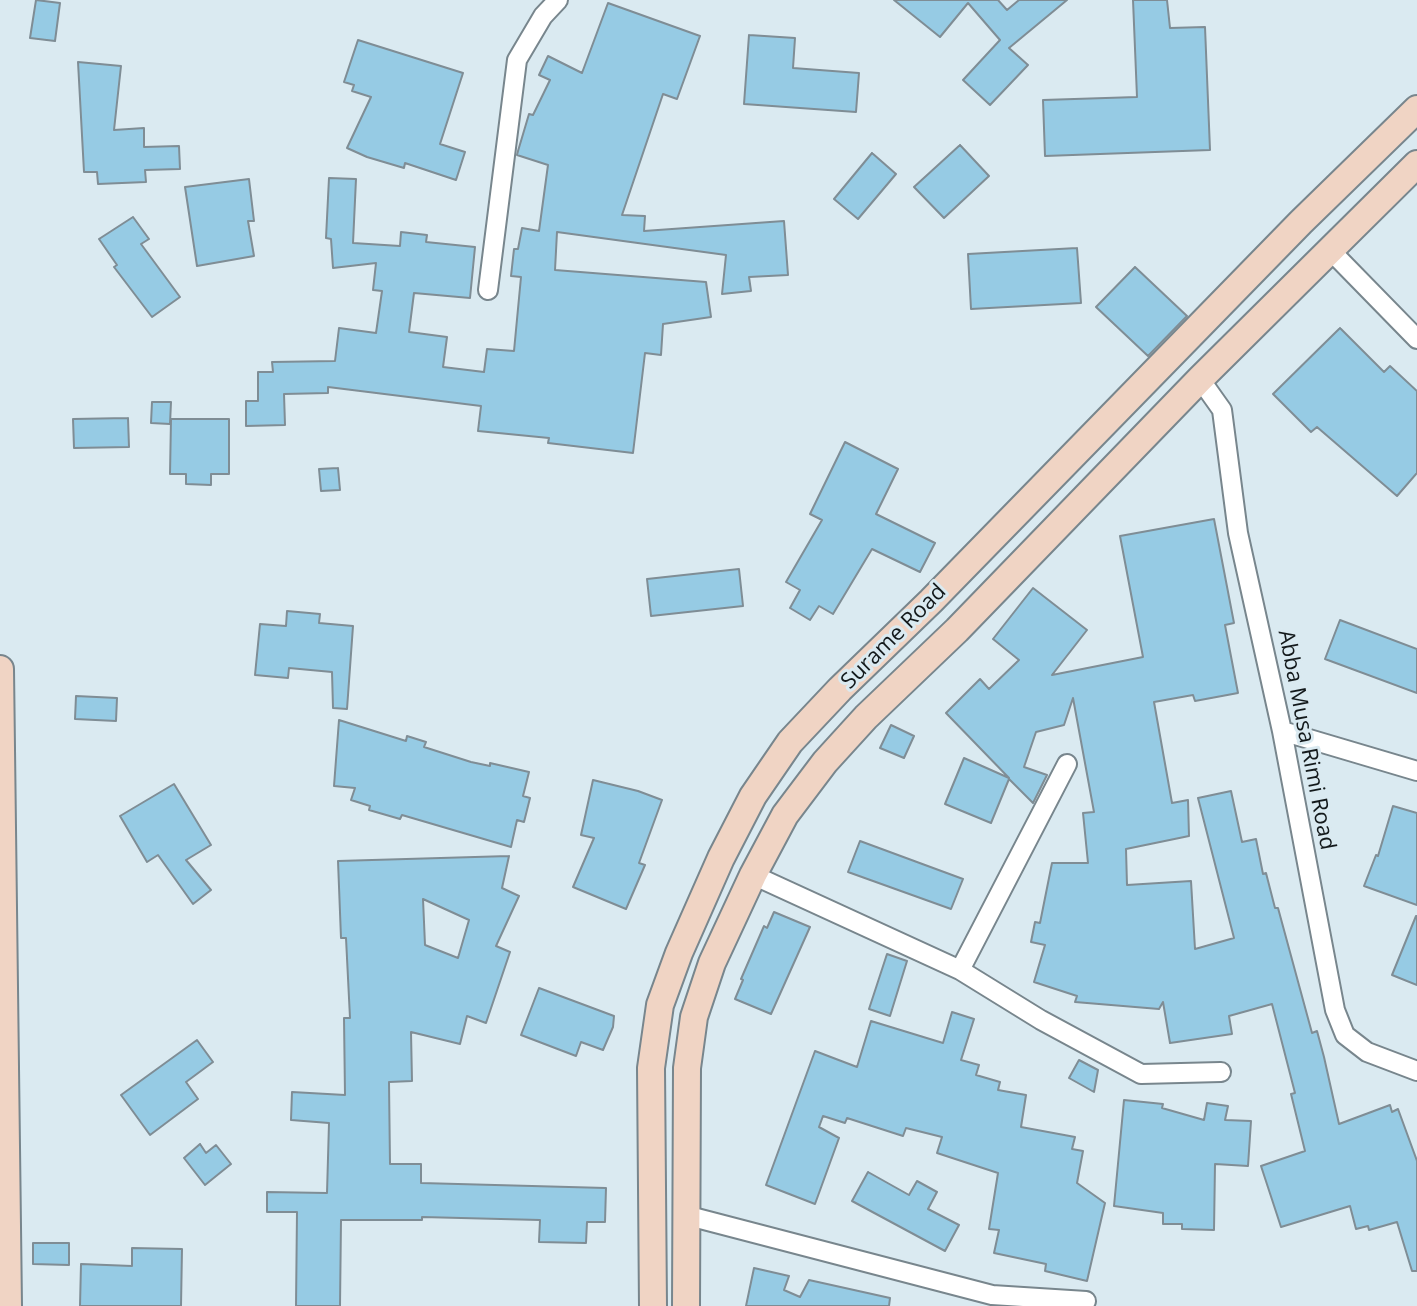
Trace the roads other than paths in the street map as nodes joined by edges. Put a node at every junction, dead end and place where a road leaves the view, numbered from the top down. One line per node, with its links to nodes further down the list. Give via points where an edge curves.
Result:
1 (558, 0): 5 (street, via 517,60)
2 (1417, 109): 8 (street, Surame Road)
3 (1417, 164): 4 (street, Surame Road)
4 (1331, 251): 6 (street); 7 (street, Surame Road)
5 (488, 290)
6 (1417, 339)
7 (1200, 379): 9 (street, Surame Road); 11 (street, Abba Musa Rimi Road, via 1222,410 1238,533)
8 (931, 601): 9 (street); 21 (street, Surame Road, via 790,742 753,796 679,953 660,1005 651,1068)
9 (957, 630): 14 (street, Surame Road, via 825,762 785,815)
10 (0, 669): 20 (street)
11 (1282, 731): 13 (street); 16 (street, Abba Musa Rimi Road, via 1335,1010 1345,1035 1367,1052)
12 (1067, 764): 15 (street)
13 (1417, 771)
14 (753, 875): 15 (street); 18 (street, Surame Road, via 712,963 694,1017 687,1068)
15 (960, 970): 17 (street, via 1141,1074)
16 (1417, 1071)
17 (1221, 1072)
18 (685, 1215): 19 (street, via 992,1295); 22 (street, Surame Road)
19 (1086, 1301)
20 (8, 1306)
21 (653, 1306)
22 (686, 1306)

